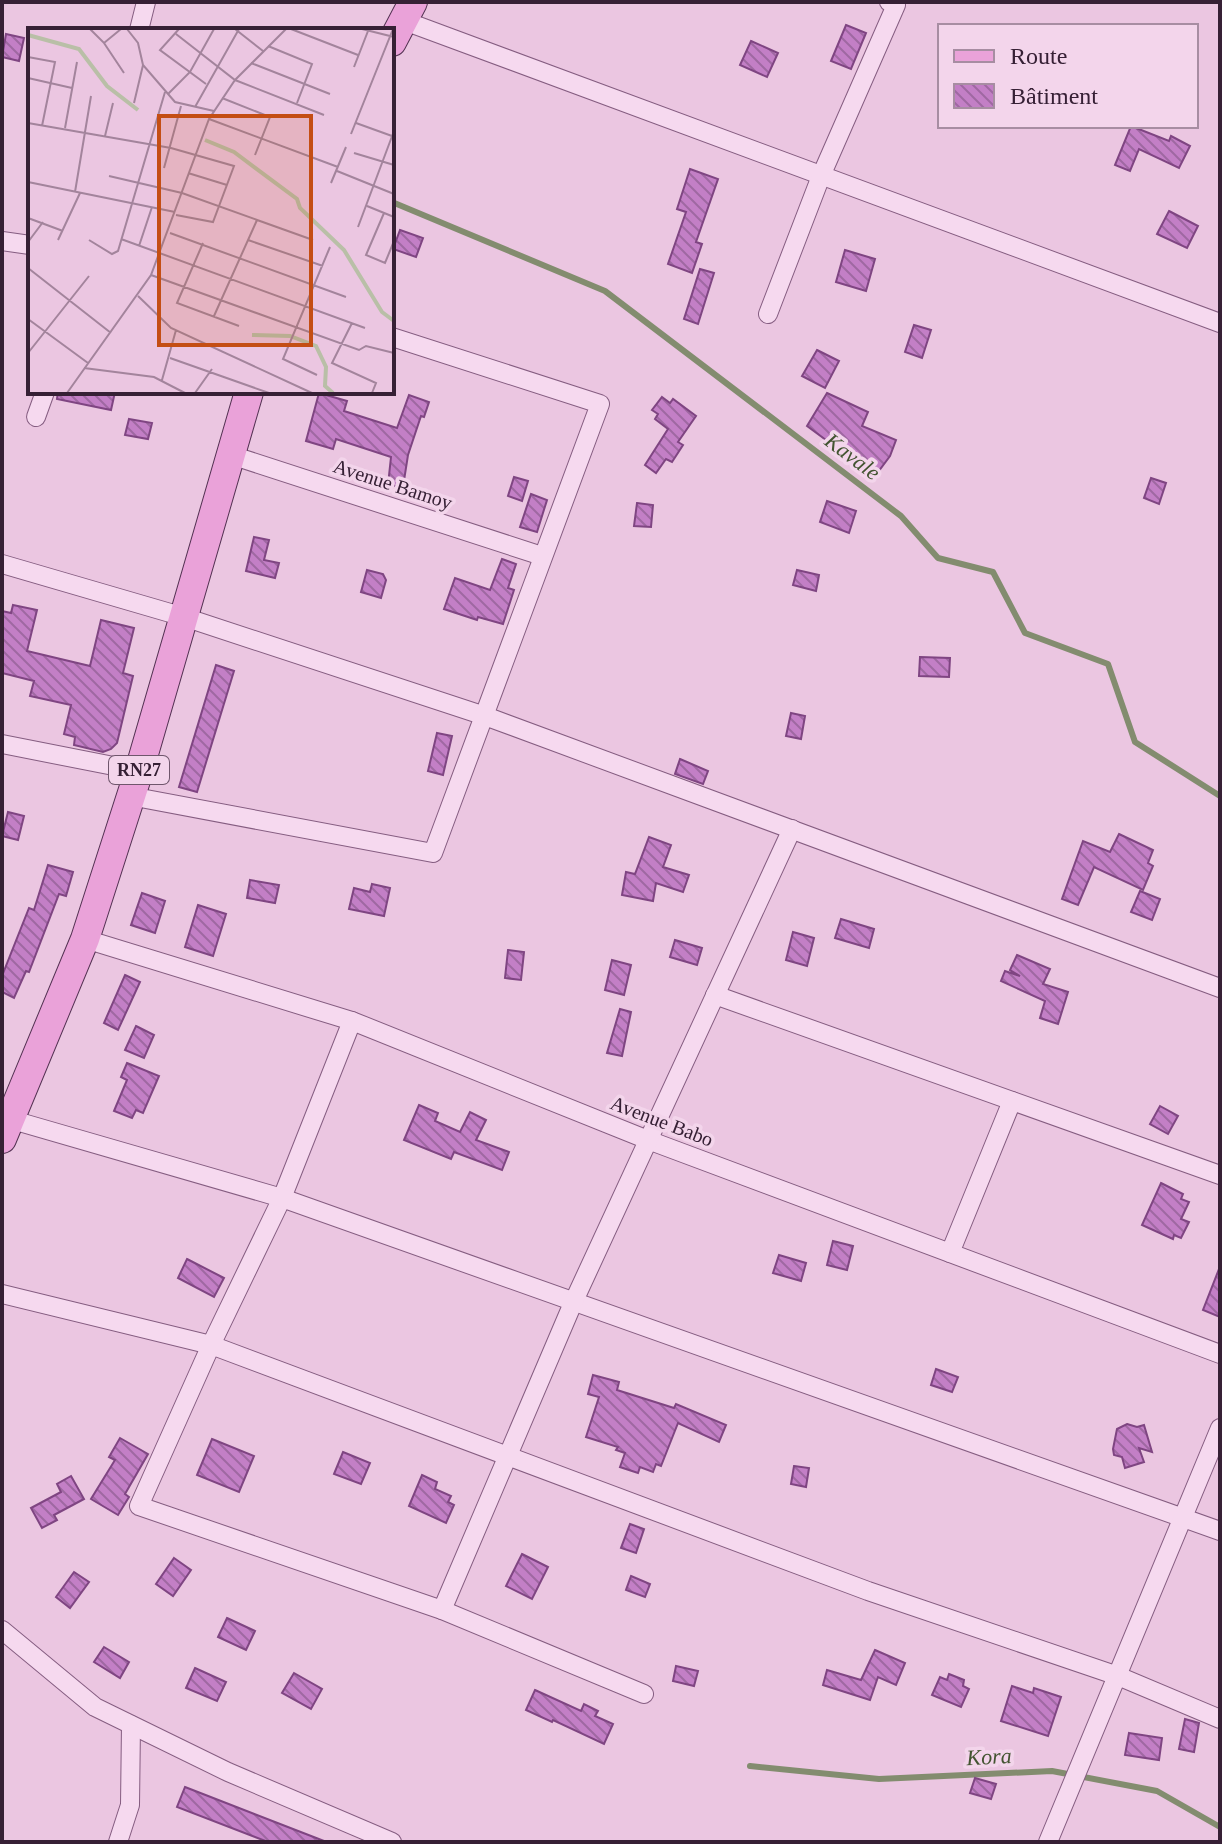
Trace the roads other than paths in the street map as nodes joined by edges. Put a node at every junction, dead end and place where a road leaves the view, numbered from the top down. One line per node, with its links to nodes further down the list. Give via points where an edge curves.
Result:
1 (146, 2): 4 (street)
2 (889, 2): 5 (street, via 896,5)
3 (402, 21): 5 (street)
4 (140, 28)
5 (821, 176): 8 (street); 9 (street)
6 (2, 241): 7 (street)
7 (28, 245)
8 (768, 314)
9 (1220, 323)
10 (394, 338): 15 (street, via 600,404)
11 (44, 394): 13 (street)
12 (248, 394): 14 (main road, RN27)
13 (36, 417)
14 (231, 455): 15 (street, Avenue Bamoy); 17 (main road, RN27)
15 (542, 556): 18 (street)
16 (2, 564): 17 (street)
17 (184, 617): 18 (street); 20 (main road, RN27)
18 (485, 716): 20 (street, via 433,853); 21 (street)
19 (2, 744): 20 (street)
20 (135, 784): 22 (main road, RN27)
21 (792, 829): 23 (street); 24 (street)
22 (85, 939): 25 (street, Avenue Babo); 27 (main road, RN27)
23 (1220, 988)
24 (715, 995): 26 (street); 28 (street)
25 (352, 1021): 28 (street, Avenue Babo); 30 (street)
26 (1012, 1101): 29 (street); 31 (street)
27 (5, 1125): 30 (street)
28 (648, 1140): 31 (street, Avenue Babo); 33 (street)
29 (1220, 1175)
30 (282, 1198): 33 (street); 34 (street)
31 (950, 1253): 35 (street, Avenue Babo)
32 (2, 1294): 34 (street)
33 (573, 1303): 37 (street); 38 (street)
34 (211, 1345): 37 (street); 40 (street, via 139,1506)
35 (1220, 1354)
36 (1220, 1428): 38 (street)
37 (507, 1456): 40 (street); 42 (street, via 868,1591)
38 (1184, 1517): 39 (street); 42 (street)
39 (1220, 1531)
40 (442, 1610): 43 (street)
41 (2, 1630): 45 (street, via 95,1707)
42 (1118, 1676): 44 (street); 48 (street)
43 (644, 1694)
44 (1220, 1719)
45 (131, 1725): 46 (street, via 130,1805); 47 (street)
46 (118, 1842)
47 (392, 1842)
48 (1048, 1842)

